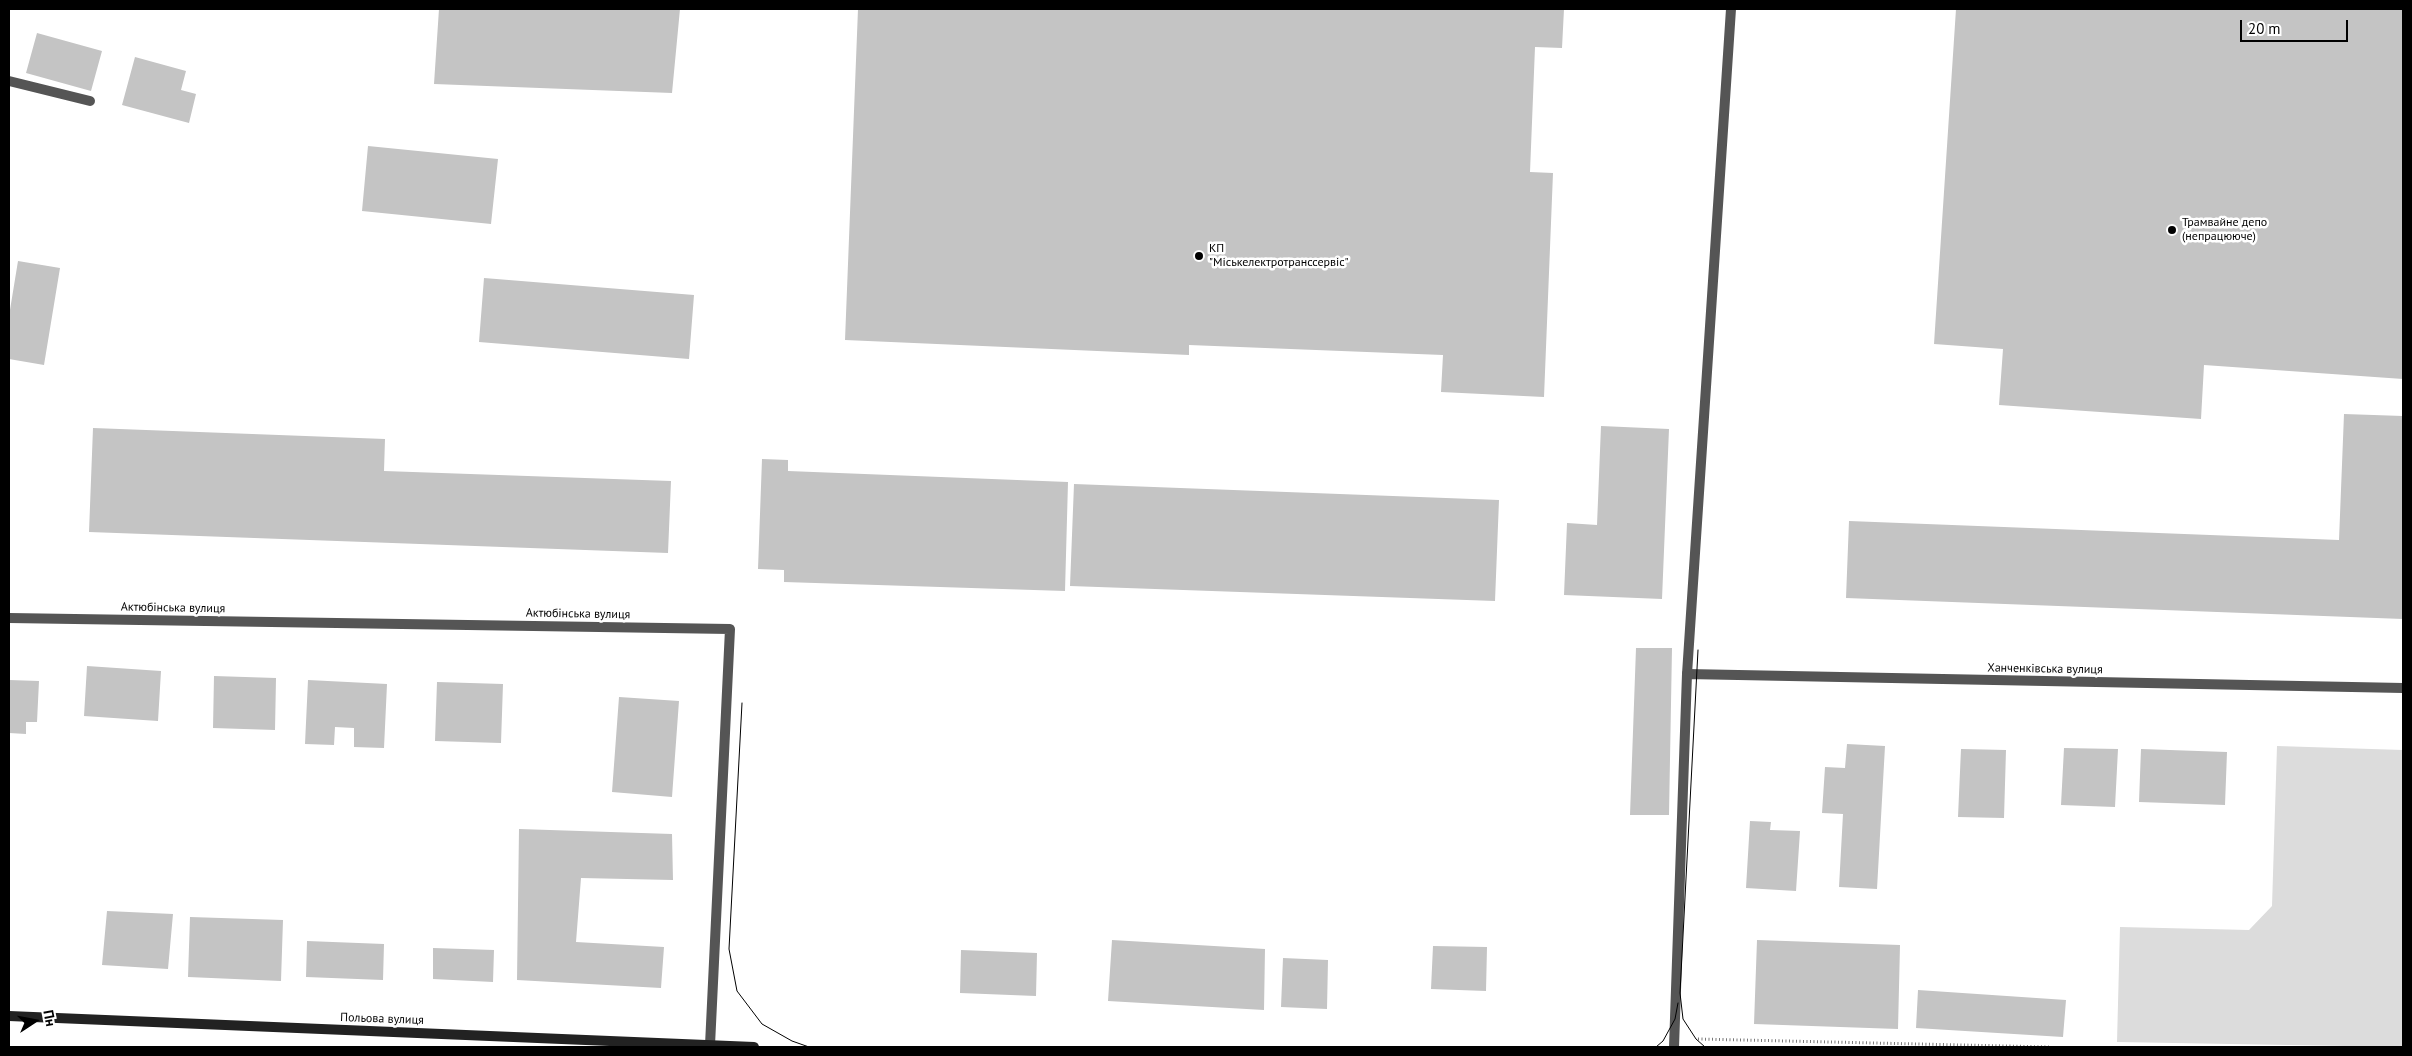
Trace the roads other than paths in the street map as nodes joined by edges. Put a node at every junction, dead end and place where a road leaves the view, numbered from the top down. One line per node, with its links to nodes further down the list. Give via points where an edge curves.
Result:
1 (1731, 9): 5 (street)
2 (9, 81): 3 (street)
3 (90, 101)
4 (9, 618): 9 (street, Актюбінська вулиця, via 730,629)
5 (1686, 674): 6 (street, Ханченківська вулиця); 8 (street)
6 (2403, 688)
7 (9, 1016): 9 (main road, Польова вулиця)
8 (1674, 1043)
9 (710, 1045): 10 (main road, Польова вулиця)
10 (754, 1047)

